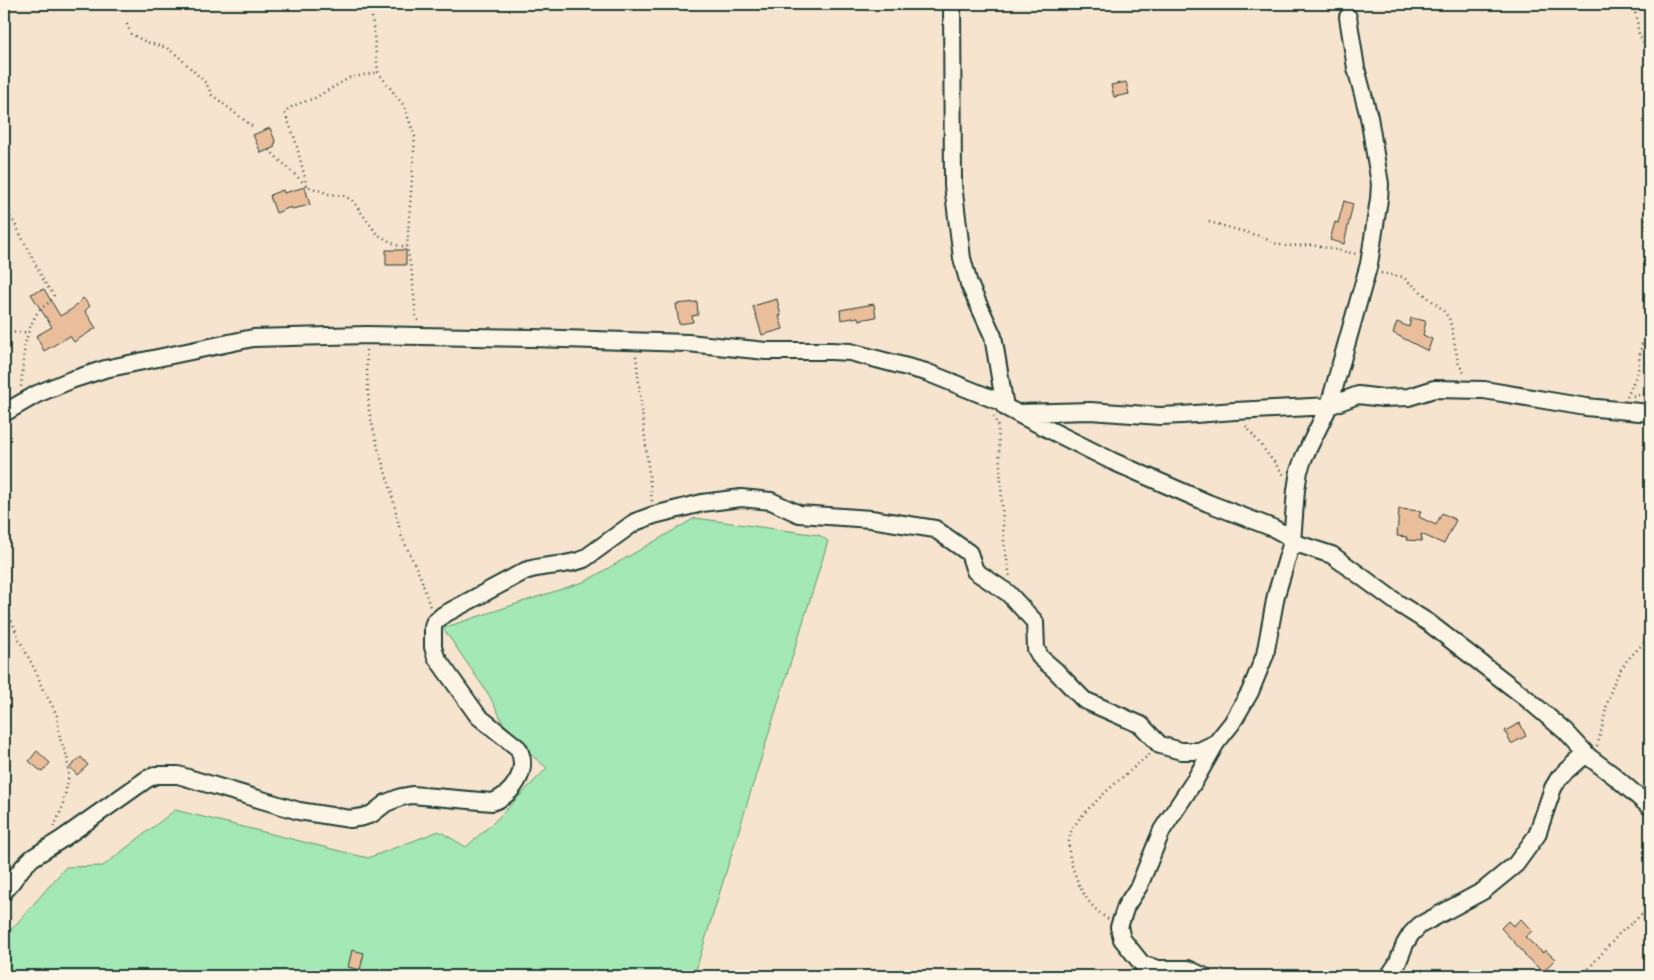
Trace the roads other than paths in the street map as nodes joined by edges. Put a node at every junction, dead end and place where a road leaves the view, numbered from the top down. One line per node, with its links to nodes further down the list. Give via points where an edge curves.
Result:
1 (952, 4): 4 (street, via 953,185 962,258 969,284 993,336)
2 (1348, 18): 3 (street, via 1356,68 1370,117 1380,184 1369,264)
3 (1329, 406): 4 (street, via 1160,416); 6 (street, via 1358,395 1409,397 1434,389 1484,390 1586,407); 7 (street, via 1304,457 1296,490)
4 (1011, 410): 5 (street, via 983,394 926,372 850,352 766,351 688,343 366,335 253,338 105,369 71,380); 7 (street, via 1112,461 1273,528)
5 (4, 413)
6 (1650, 413)
7 (1292, 542): 8 (street, via 1276,595 1266,655 1250,692); 9 (street, via 1337,558 1429,623 1526,698 1566,732)
8 (1216, 743): 11 (street, via 1199,751 1181,751 1160,745 1140,725 1084,700 1041,658 1036,649 1035,622 1008,593 975,571 969,553 935,529 871,519 799,514 771,501 741,498 702,503 654,515 631,525 584,559 526,571 434,623 432,636 436,657 478,716 520,752 521,774 502,799 492,802 412,795 386,803 372,814 350,819 299,811 178,775 156,776 32,858); 12 (street, via 1162,830 1119,927 1122,939 1142,964 1158,969 1188,969)
9 (1589, 757): 10 (street); 13 (street, via 1559,778 1537,835 1516,864 1484,891 1420,925 1411,934)
10 (1650, 807)
11 (4, 892)
12 (1203, 976)
13 (1389, 976)

